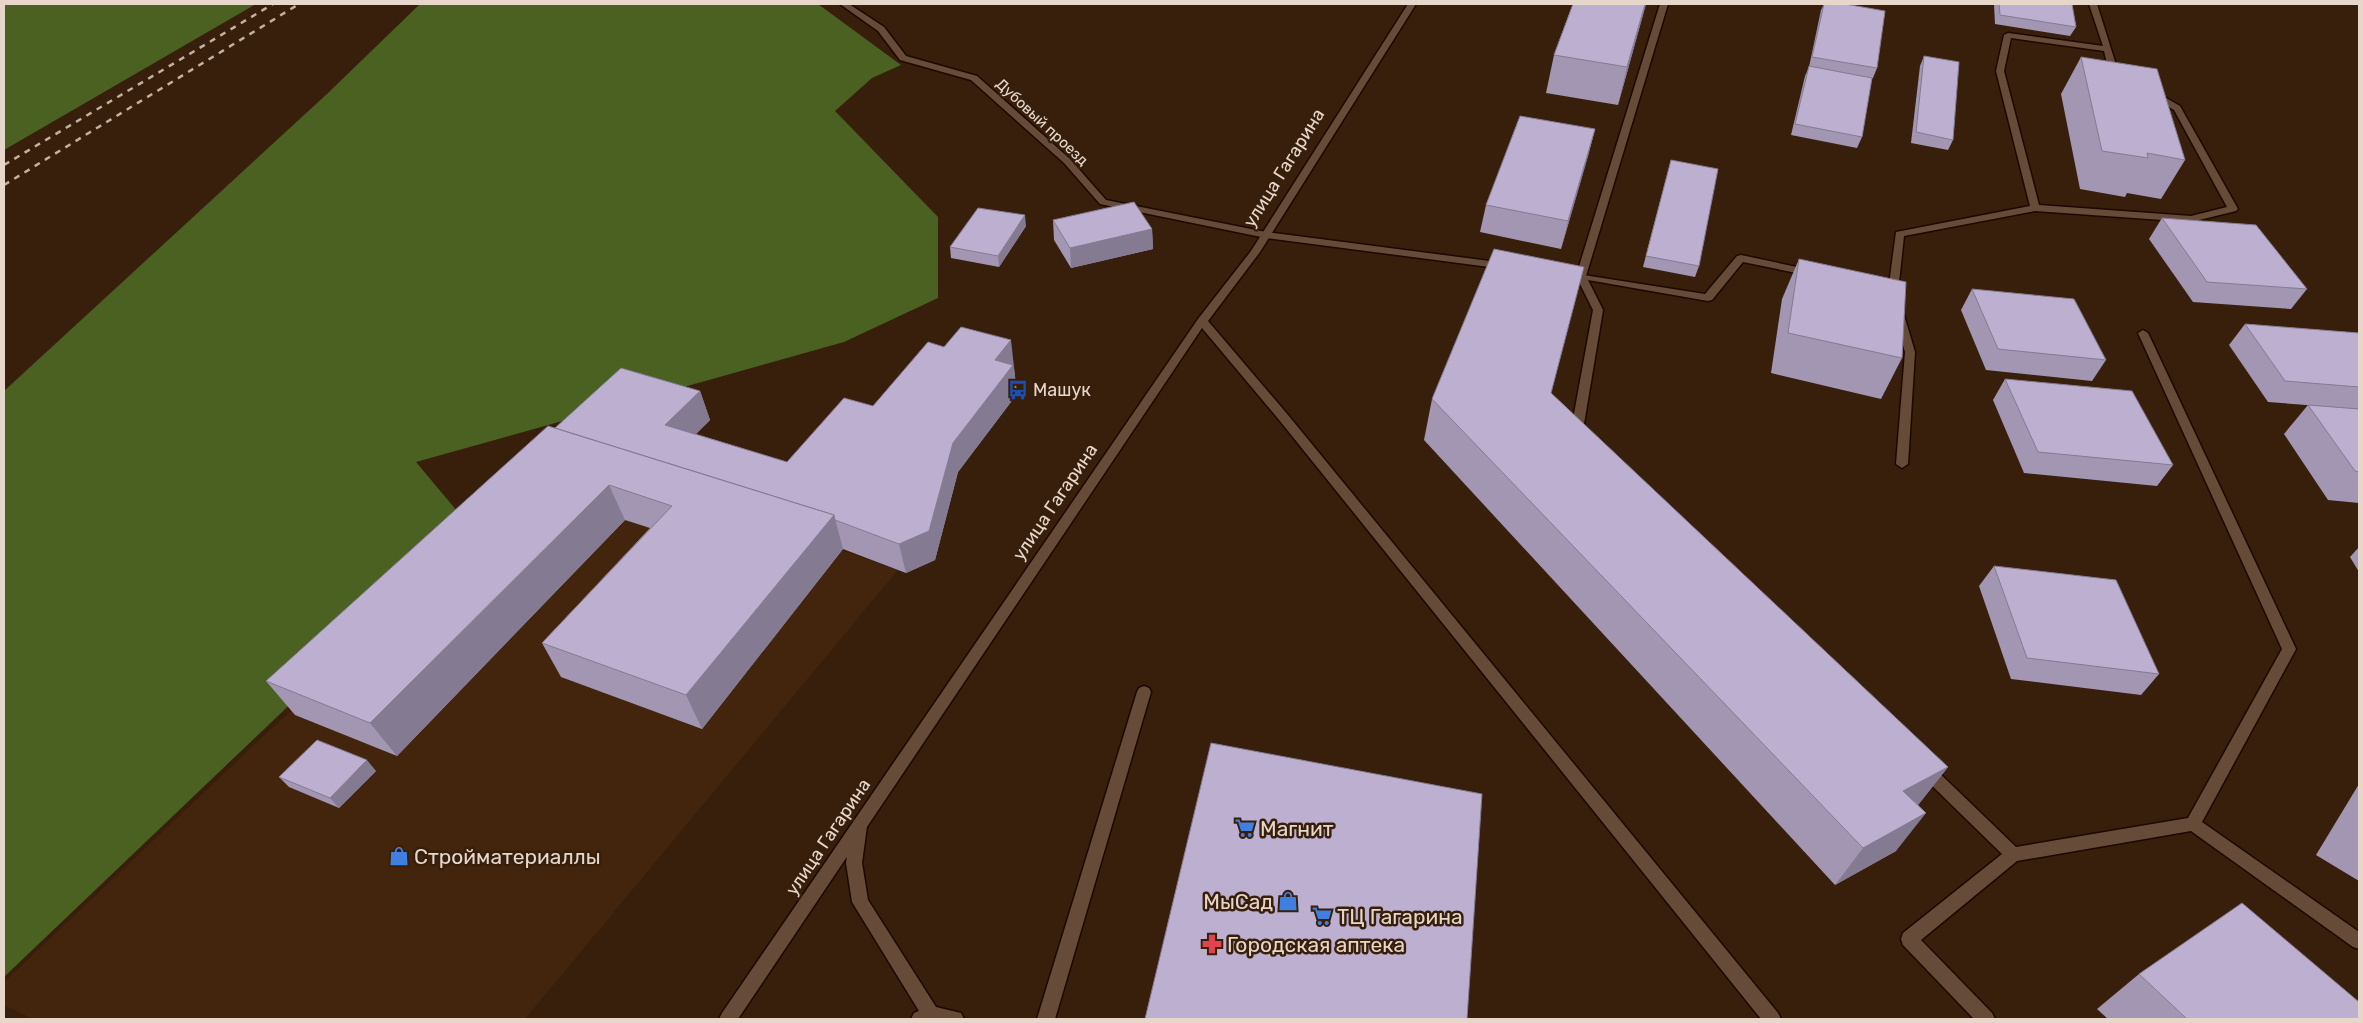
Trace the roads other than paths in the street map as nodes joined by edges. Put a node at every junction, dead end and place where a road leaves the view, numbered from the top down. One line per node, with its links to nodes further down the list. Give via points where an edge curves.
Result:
1 (844, 4): 9 (street, Дубовый проезд, via 881,29 903,58 974,78 1067,160 1103,202)
2 (1412, 4): 9 (street, улица Гагарина)
3 (1664, 4): 12 (street)
4 (2093, 4): 5 (street)
5 (2108, 49): 6 (street, via 2112,69); 8 (street, via 2008,35 2000,71)
6 (2129, 79)
7 (2145, 88): 8 (street, via 2177,108 2233,210 2191,219)
8 (2035, 208): 17 (street, via 1899,234 1888,291 1910,352)
9 (1266, 235): 10 (street, Дубовый проезд); 14 (street, улица Гагарина)
10 (1514, 267)
11 (1562, 274): 12 (street)
12 (1581, 276): 13 (street, via 1708,298 1741,258); 16 (street, via 1598,310 1576,430)
13 (1826, 277)
14 (1202, 321): 21 (street, улица Гагарина); 28 (street)
15 (2143, 333): 20 (street, via 2289,649)
16 (1591, 444)
17 (1902, 464)
18 (1144, 692): 27 (street)
19 (1913, 757): 22 (street)
20 (2193, 824): 22 (street); 23 (street)
21 (859, 826): 24 (street, via 854,863 860,902); 25 (street, улица Гагарина)
22 (2013, 855): 29 (street, via 1909,939)
23 (2359, 941)
24 (926, 1017): 26 (street)
25 (728, 1019)
26 (955, 1019)
27 (1046, 1019)
28 (1772, 1019)
29 (1986, 1019)

